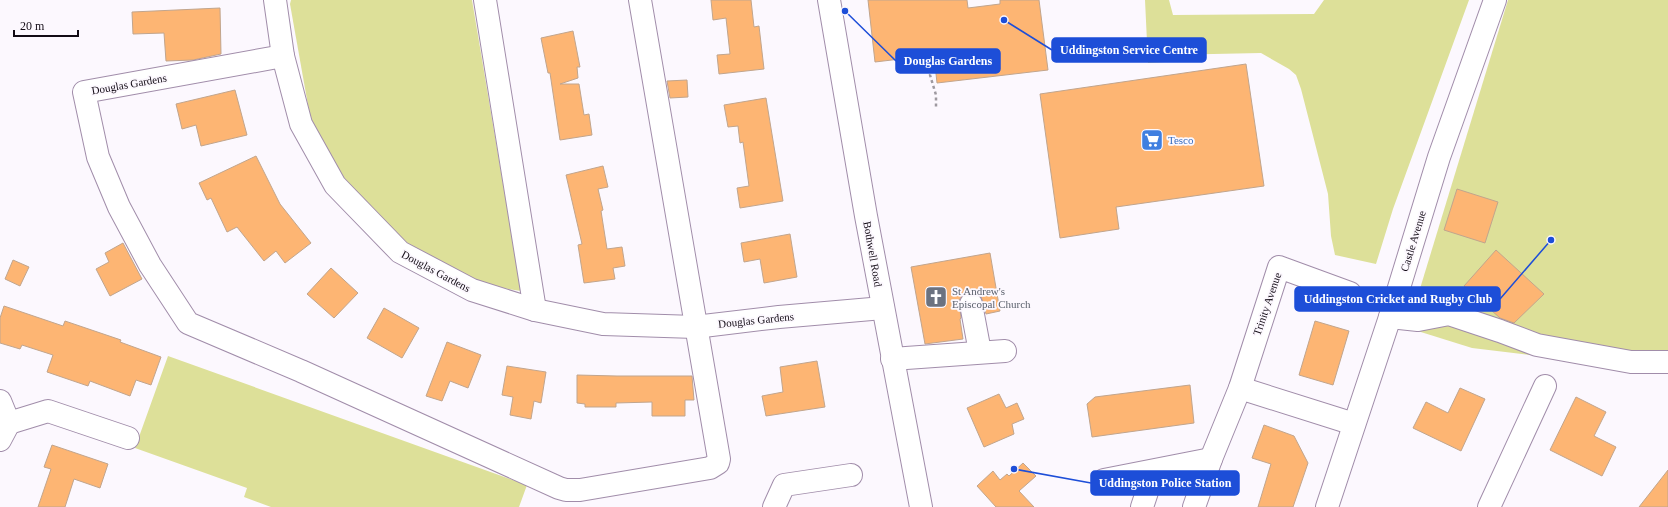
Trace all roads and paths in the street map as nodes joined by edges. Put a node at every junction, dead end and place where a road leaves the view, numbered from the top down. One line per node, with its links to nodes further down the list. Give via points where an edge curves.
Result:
1 (275, 0): 6 (street, Douglas Gardens)
2 (485, 0): 12 (street)
3 (640, 0): 14 (street)
4 (828, 0): 11 (street, Bothwell Road)
5 (1495, 0): 13 (street, Castle Avenue, via 1439,157)
6 (283, 56): 12 (street, Douglas Gardens, via 301,124 335,185 400,252 472,290); 14 (street, Douglas Gardens, via 84,92 98,157 116,200 150,265 188,323 301,371 559,488 572,490 703,469 718,464)
7 (934, 64): 8 (path, via 930,75 936,96)
8 (936, 107)
9 (1350, 293): 20 (street, Trinity Avenue, via 1279,267)
10 (971, 304): 16 (street)
11 (883, 308): 14 (street, Douglas Gardens); 17 (street, Bothwell Road)
12 (535, 310): 14 (street, Douglas Gardens, via 603,324)
13 (1390, 317): 18 (street, via 1418,320 1449,314 1537,345 1631,362); 22 (street, Castle Avenue)
14 (695, 327)
15 (1005, 351): 16 (street)
16 (980, 352): 17 (street)
17 (892, 359): 30 (street, Bothwell Road)
18 (1668, 362)
19 (1545, 386): 34 (street)
20 (1240, 388): 22 (street); 25 (street, Trinity Avenue)
21 (0, 401): 23 (street)
22 (1354, 424): 33 (street, Castle Avenue)
23 (5, 431): 24 (street, via 48,410)
24 (128, 438)
25 (1211, 459): 26 (street); 32 (street, Trinity Avenue)
26 (1154, 471): 28 (street); 31 (street)
27 (851, 475): 29 (street, via 784,485)
28 (1104, 480)
29 (774, 507)
30 (921, 507)
31 (1142, 507)
32 (1194, 507)
33 (1327, 507)
34 (1488, 507)

